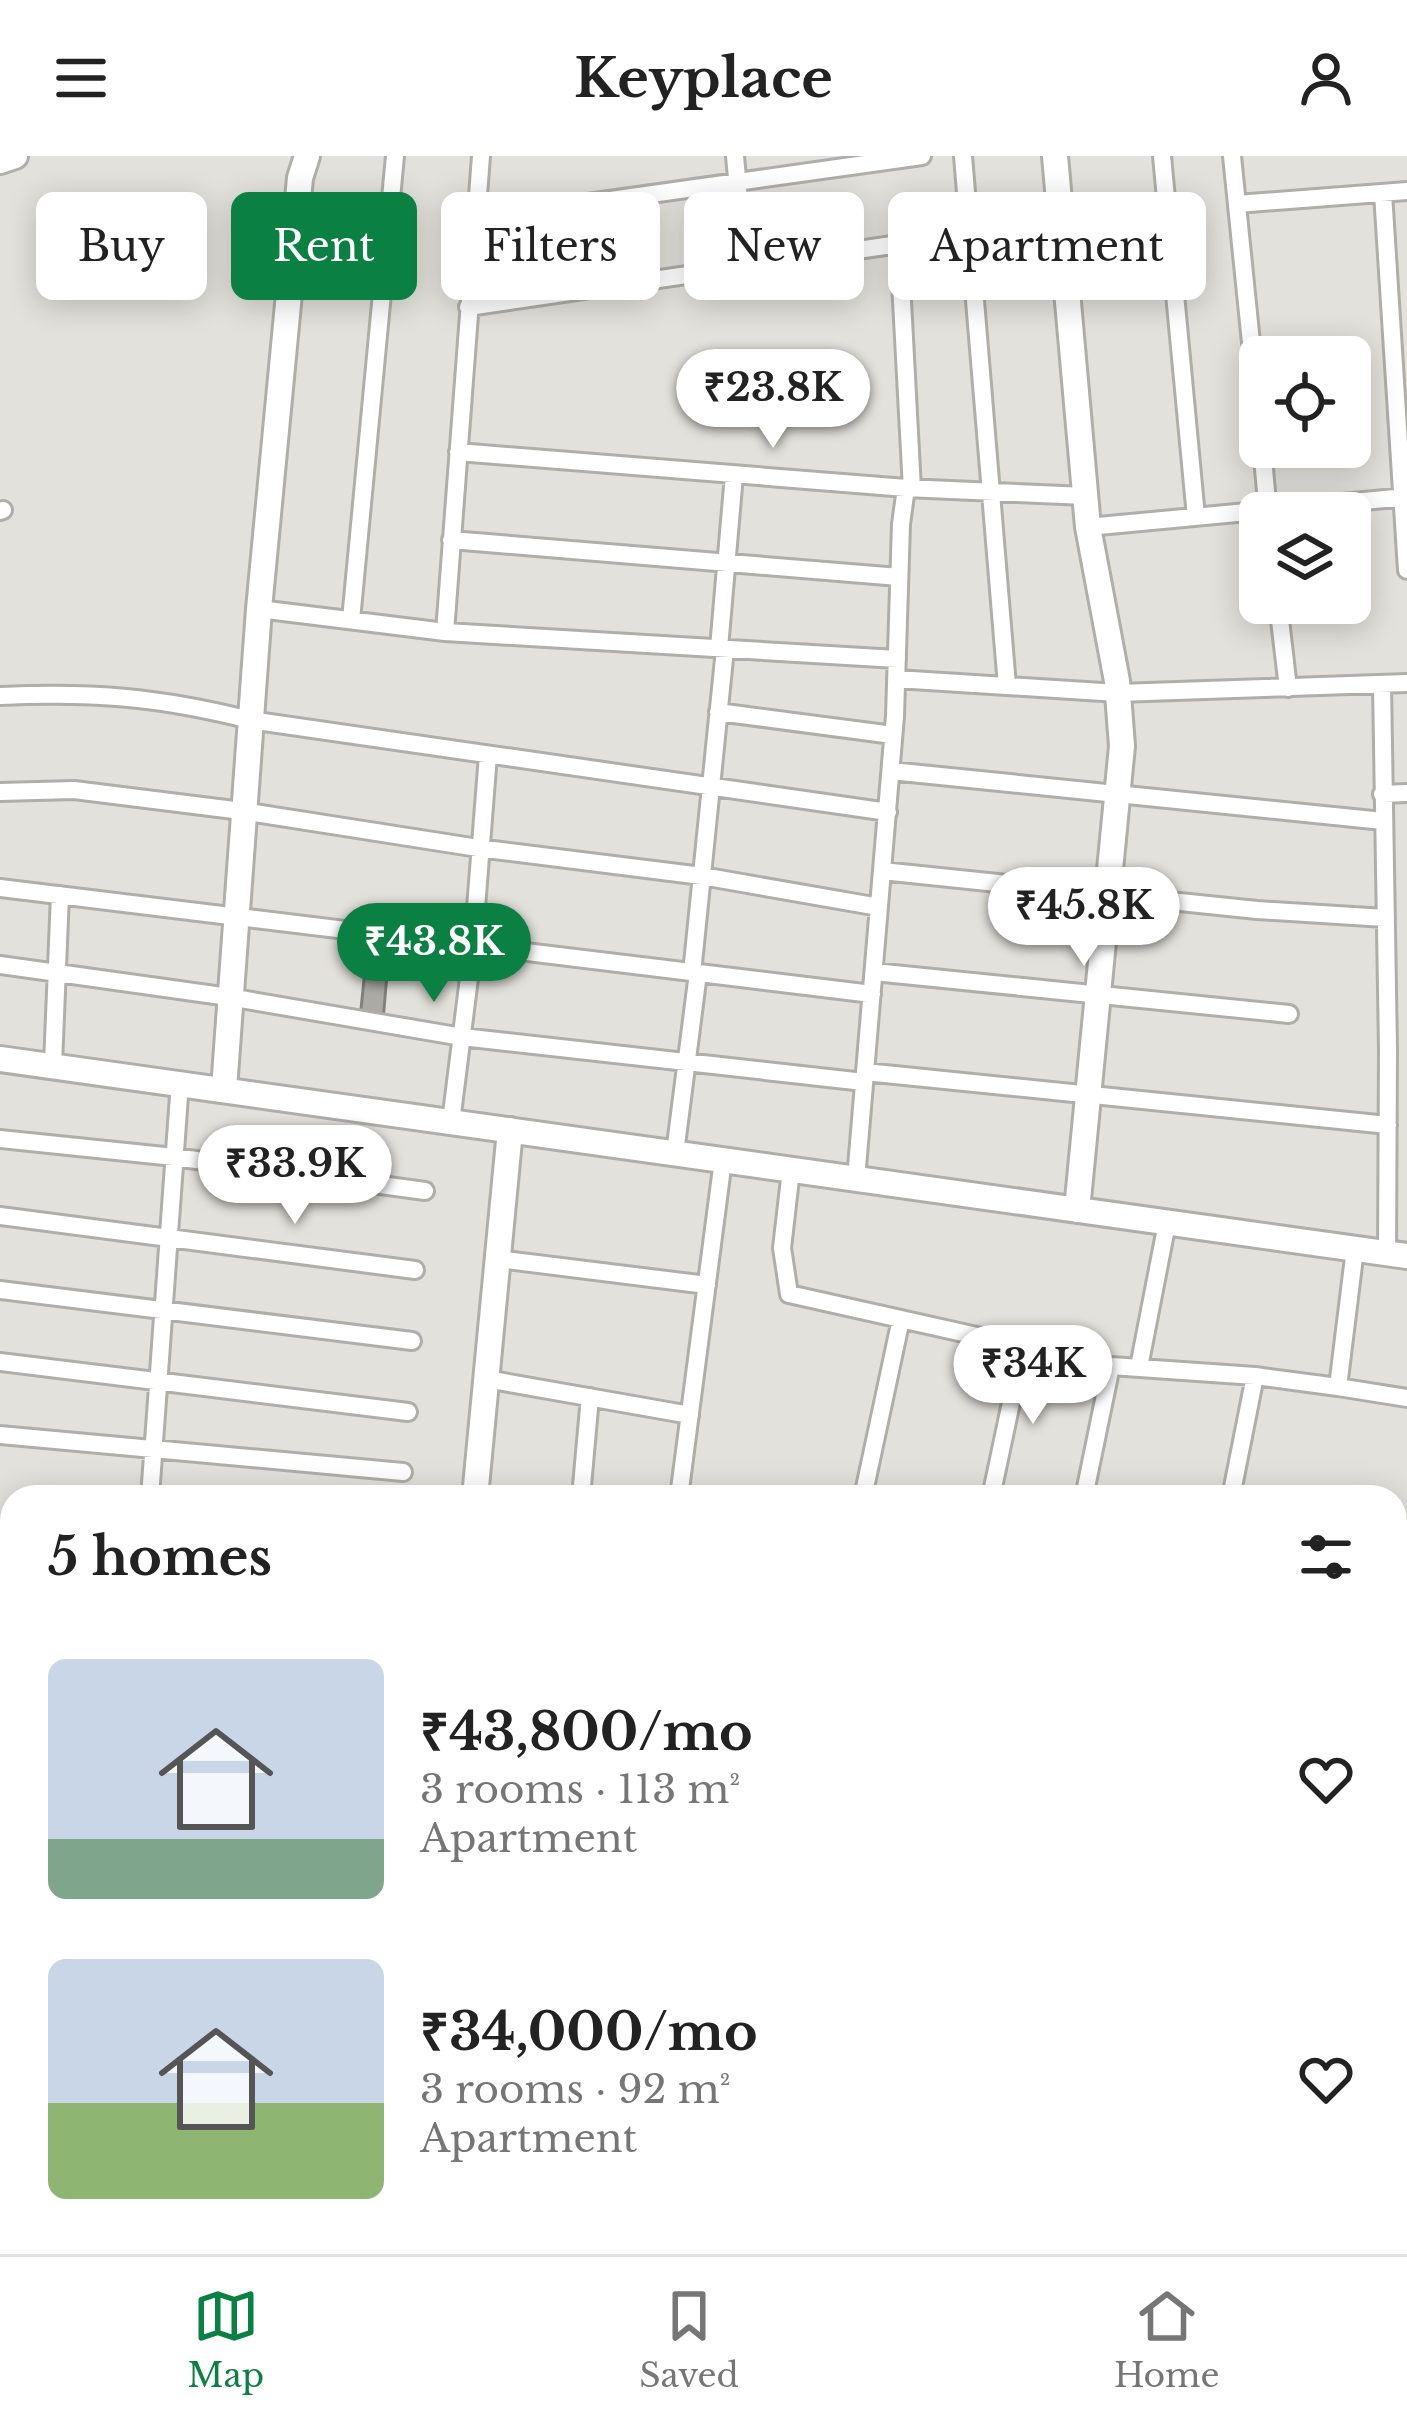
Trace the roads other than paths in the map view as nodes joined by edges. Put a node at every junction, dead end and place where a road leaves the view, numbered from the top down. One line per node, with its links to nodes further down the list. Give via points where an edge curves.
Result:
1 (15, 156): 11 (street)
2 (307, 156): 42 (street)
3 (394, 156): 43 (street)
4 (481, 156): 14 (street)
5 (735, 156): 12 (street)
6 (922, 156): 12 (street)
7 (963, 156): 16 (street)
8 (1055, 156): 17 (street)
9 (1162, 156): 36 (street)
10 (1232, 156): 20 (street)
11 (0, 160)
12 (737, 182): 15 (street); 18 (street)
13 (1407, 191): 19 (street)
14 (477, 192)
15 (738, 192)
16 (966, 192)
17 (1058, 192)
18 (660, 193)
19 (1383, 193): 20 (street); 33 (street)
20 (1237, 204): 27 (street)
21 (684, 275): 26 (street)
22 (468, 300): 26 (street)
23 (901, 300): 30 (street)
24 (975, 300): 31 (street)
25 (1068, 300): 32 (street)
26 (468, 307): 28 (street)
27 (1250, 336)
28 (458, 452): 29 (street); 38 (street)
29 (734, 475): 30 (street); 39 (street)
30 (909, 489): 31 (street); 41 (street)
31 (993, 492): 32 (street); 51 (street)
32 (1086, 496): 37 (street)
33 (1403, 497): 34 (street); 40 (street)
34 (1371, 500)
35 (1239, 513): 36 (street)
36 (1196, 517): 37 (street)
37 (1088, 527): 53 (street)
38 (452, 540): 39 (street); 45 (street)
39 (728, 563): 41 (street); 46 (street)
40 (1407, 569)
41 (899, 578): 47 (street)
42 (259, 609): 43 (street); 56 (street)
43 (351, 620): 45 (street)
44 (1280, 624): 52 (street)
45 (445, 632): 46 (street)
46 (722, 648): 47 (street); 55 (street)
47 (896, 659): 48 (street)
48 (896, 680): 51 (street); 57 (street)
49 (1407, 683): 50 (street)
50 (1382, 684): 52 (street); 64 (street)
51 (1007, 686): 53 (street)
52 (1288, 688): 53 (street)
53 (1118, 693): 62 (street)
54 (0, 696): 56 (street, via 113,694)
55 (718, 712): 57 (street); 60 (street)
56 (250, 720): 58 (street); 65 (street)
57 (893, 735): 59 (street)
58 (488, 755): 60 (street); 68 (street)
59 (891, 771): 62 (street); 66 (street)
60 (711, 784): 66 (street); 70 (street)
61 (0, 792): 65 (street, via 74,790)
62 (1118, 792): 67 (street); 72 (street)
63 (1407, 793): 64 (street)
64 (1382, 794): 67 (street)
65 (242, 811): 68 (street); 75 (street)
66 (888, 812): 69 (street)
67 (1382, 821): 76 (street)
68 (478, 848): 70 (street); 77 (street)
69 (883, 872): 72 (street); 74 (street)
70 (702, 876): 74 (street); 81 (street)
71 (0, 888): 73 (street)
72 (1108, 893): 76 (street); 84 (street)
73 (60, 896): 75 (street); 79 (street)
74 (879, 907): 80 (street)
75 (234, 917): 77 (street); 83 (street)
76 (1385, 918): 95 (street)
77 (473, 946): 81 (street); 86 (street)
78 (0, 965): 79 (street)
79 (57, 971): 83 (street); 89 (street)
80 (874, 972): 82 (street); 84 (street)
81 (695, 973): 82 (street); 88 (street)
82 (872, 994): 90 (street)
83 (229, 997): 86 (street); 92 (street)
84 (1099, 998): 85 (street); 93 (street)
85 (1289, 1014)
86 (462, 1037): 88 (street); 94 (street)
87 (0, 1059): 89 (street)
88 (687, 1062): 90 (street); 98 (street)
89 (53, 1064): 91 (street)
90 (865, 1077): 93 (street); 102 (street)
91 (180, 1082): 92 (street); 99 (street)
92 (224, 1089): 94 (street)
93 (1089, 1095): 95 (street); 104 (street)
94 (452, 1121): 96 (street)
95 (1388, 1125): 109 (street)
96 (510, 1130): 98 (street); 110 (street)
97 (0, 1139): 99 (street)
98 (675, 1154): 100 (street)
99 (174, 1157): 103 (street); 107 (street)
100 (723, 1160): 101 (street); 112 (street)
101 (791, 1170): 102 (street); 115 (street, via 782,1248 789,1294)
102 (856, 1179): 104 (street)
103 (425, 1191)
104 (1078, 1210): 106 (street)
105 (0, 1216): 107 (street)
106 (1167, 1222): 108 (street); 120 (street)
107 (169, 1235): 111 (street); 114 (street)
108 (1355, 1249): 109 (street); 124 (street)
109 (1397, 1255)
110 (497, 1259): 112 (street); 122 (street)
111 (415, 1270)
112 (707, 1286): 128 (street)
113 (0, 1290): 114 (street)
114 (164, 1310): 116 (street); 123 (street)
115 (902, 1319): 117 (street); 136 (street)
116 (412, 1341)
117 (1023, 1346): 119 (street); 137 (street)
118 (0, 1362): 123 (street)
119 (1111, 1366): 120 (street); 138 (street)
120 (1139, 1367): 121 (street)
121 (1255, 1376): 124 (street); 139 (street)
122 (486, 1378): 125 (street); 133 (street)
123 (158, 1380): 127 (street); 130 (street)
124 (1338, 1387): 126 (street)
125 (590, 1397): 128 (street); 134 (street)
126 (1407, 1398)
127 (408, 1412)
128 (690, 1415): 135 (street)
129 (0, 1435): 130 (street)
130 (153, 1451): 131 (street); 132 (street)
131 (403, 1472)
132 (151, 1485)
133 (476, 1485)
134 (582, 1485)
135 (681, 1485)
136 (866, 1485)
137 (994, 1485)
138 (1086, 1485)
139 (1233, 1485)

